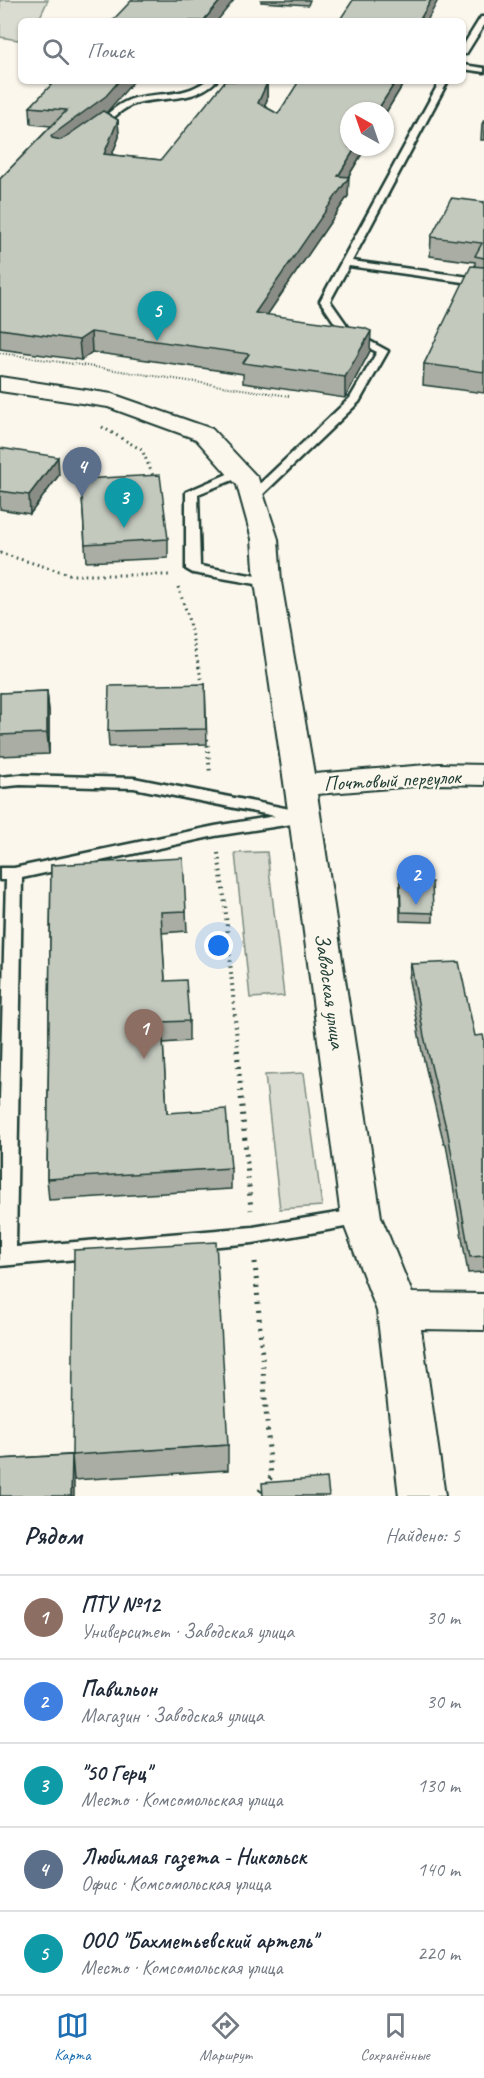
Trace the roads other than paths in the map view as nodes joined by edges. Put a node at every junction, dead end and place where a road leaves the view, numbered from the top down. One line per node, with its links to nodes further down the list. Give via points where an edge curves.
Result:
1 (484, 19): 2 (lane)
2 (466, 47)
3 (466, 67): 4 (lane)
4 (484, 70)
5 (208, 84): 7 (lane, via 177,98 134,101)
6 (442, 84): 8 (lane)
7 (87, 135)
8 (346, 263): 9 (lane); 11 (lane, via 325,302 348,333 383,351 355,400)
9 (484, 282)
10 (0, 384): 11 (street, via 112,401 204,434)
11 (247, 485): 12 (street, Заводская улица, via 264,539); 12 (lane, via 192,492 193,569)
12 (268, 582): 15 (street, Заводская улица)
13 (484, 775): 15 (street, Почтовый переулок, via 439,774)
14 (0, 782): 15 (lane, via 134,783 212,799)
15 (303, 801): 16 (lane, via 215,831); 17 (street, Заводская улица)
16 (7, 874): 18 (lane)
17 (361, 1217): 18 (lane, via 253,1235); 19 (street, Заводская улица)
18 (2, 1255)
19 (398, 1311): 20 (street); 21 (street, Заводская улица)
20 (484, 1312)
21 (422, 1496)

